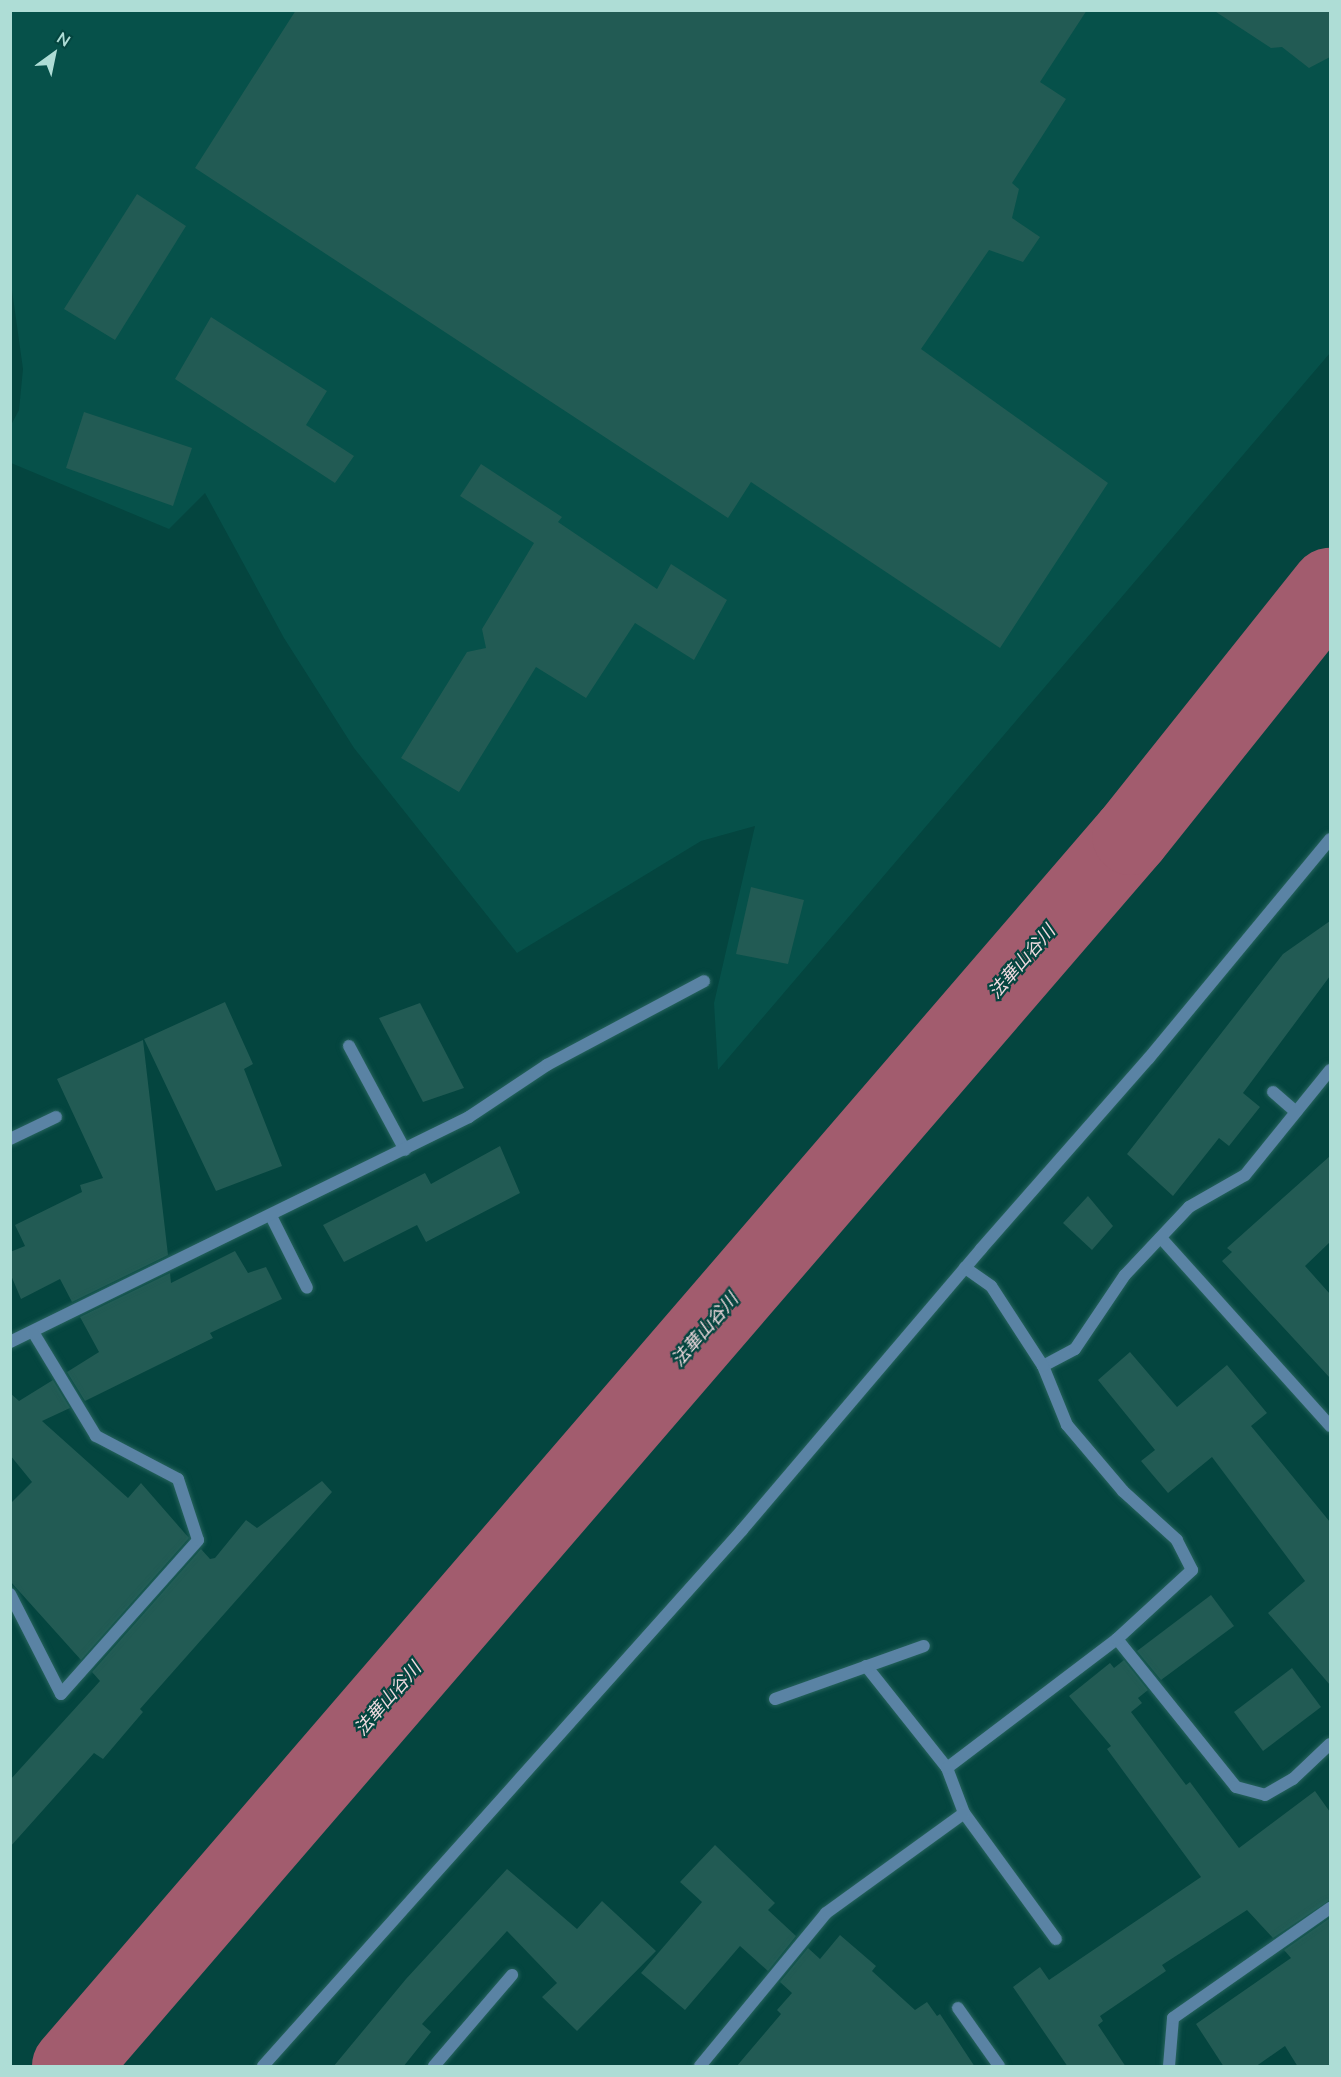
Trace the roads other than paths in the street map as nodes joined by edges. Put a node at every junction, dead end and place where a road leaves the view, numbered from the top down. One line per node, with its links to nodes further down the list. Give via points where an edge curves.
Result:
1 (1330, 841): 12 (street, via 1149,1058)
2 (704, 981): 9 (street, via 547,1065 469,1117)
3 (349, 1046): 9 (street)
4 (1330, 1070): 6 (street)
5 (1273, 1092): 6 (street)
6 (1296, 1112): 11 (street, via 1245,1176 1189,1207)
7 (56, 1117): 8 (street)
8 (10, 1139)
9 (405, 1150): 10 (street)
10 (271, 1216): 13 (street); 14 (street)
11 (1161, 1238): 16 (street, via 1125,1275 1076,1349); 17 (street)
12 (965, 1268): 16 (street, via 991,1286); 30 (street, via 742,1530)
13 (308, 1288)
14 (33, 1332): 15 (street); 18 (street, via 96,1436 178,1479 198,1540 61,1694)
15 (10, 1342)
16 (1043, 1366): 19 (street, via 1067,1425 1123,1491 1178,1540 1192,1570)
17 (1330, 1426)
18 (10, 1594)
19 (1117, 1639): 23 (street, via 1236,1787 1265,1795 1293,1779); 24 (street)
20 (924, 1646): 21 (street)
21 (866, 1666): 22 (street); 24 (street)
22 (775, 1699)
23 (1330, 1744)
24 (946, 1768): 25 (street)
25 (964, 1813): 27 (street); 32 (street, via 826,1913)
26 (1330, 1908): 34 (street, via 1173,2019)
27 (1056, 1939)
28 (512, 1975): 31 (street)
29 (958, 2008): 33 (street)
30 (263, 2067)
31 (434, 2067)
32 (700, 2067)
33 (999, 2067)
34 (1169, 2067)

